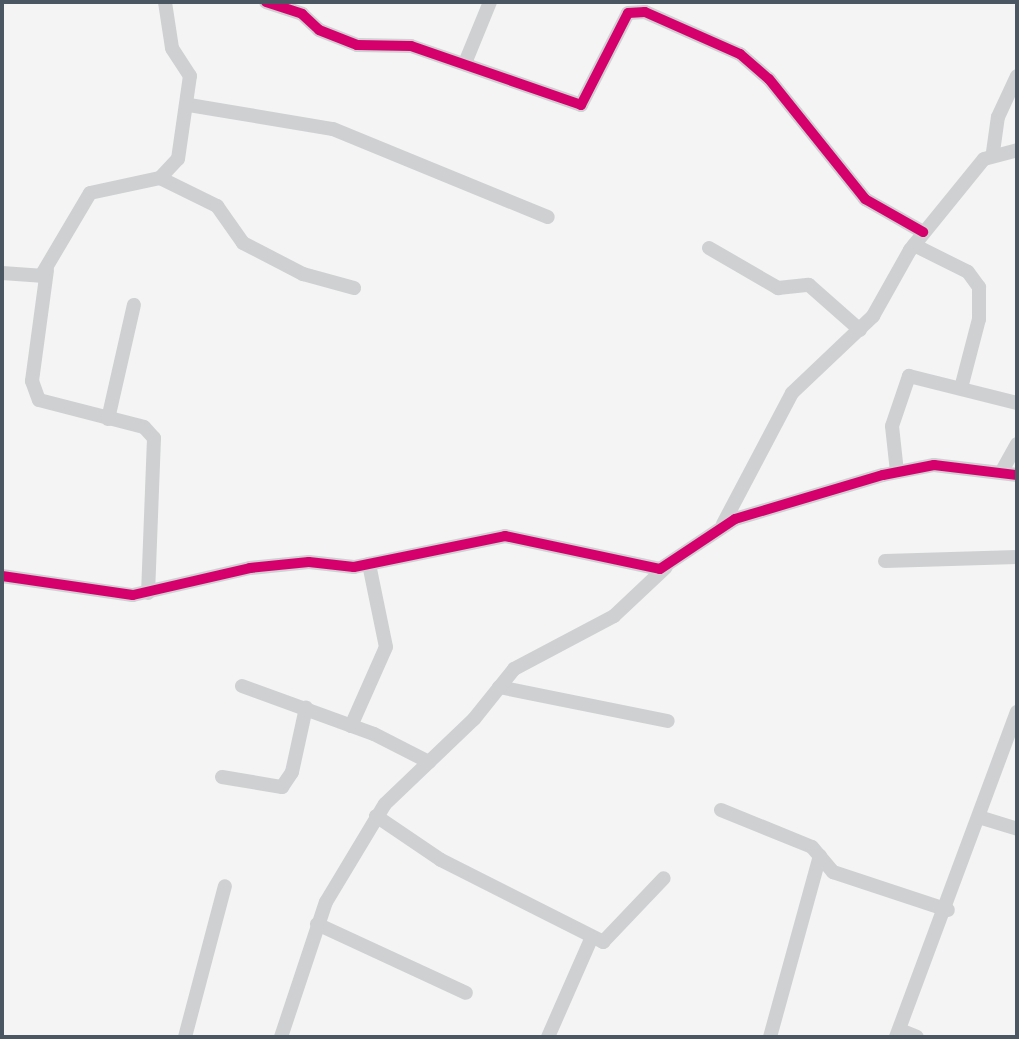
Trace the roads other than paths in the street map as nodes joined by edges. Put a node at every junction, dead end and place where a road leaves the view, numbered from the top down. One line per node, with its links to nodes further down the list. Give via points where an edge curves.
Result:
1 (165, 2): 6 (street, via 172,48 190,76)
2 (266, 2): 4 (street, via 302,14 319,30 357,45 411,46)
3 (490, 2): 4 (street)
4 (465, 64): 11 (street, via 581,105 635,9 740,54 769,79 865,199)
5 (1017, 76): 8 (street, via 998,117)
6 (189, 105): 9 (street, via 184,145); 10 (street, via 333,129)
7 (1017, 150): 8 (street)
8 (993, 152): 11 (street)
9 (159, 178): 14 (street, via 90,193); 16 (street, via 217,206 232,235 243,243 303,274)
10 (548, 217)
11 (923, 232): 12 (street)
12 (914, 245): 18 (street); 19 (street, via 968,272 978,287 977,328)
13 (709, 248): 18 (street, via 778,288 808,285)
14 (47, 270): 15 (street, via 32,278); 21 (street, via 34,391 46,405)
15 (2, 274)
16 (354, 288)
17 (134, 305): 21 (street)
18 (860, 330): 26 (street, via 778,412)
19 (961, 388): 20 (street); 24 (street, via 906,379 892,426)
20 (1017, 402)
21 (108, 419): 32 (street, via 144,427 155,446)
22 (1017, 444): 23 (street)
23 (1002, 471): 24 (street, via 934,465); 25 (street)
24 (897, 472): 26 (street)
25 (1017, 475)
26 (723, 524): 30 (street)
27 (1017, 557): 28 (street)
28 (885, 561)
29 (369, 564): 30 (street, via 505,536); 32 (street, via 250,568); 38 (street, via 386,647)
30 (666, 567): 34 (street, via 614,616 532,657)
31 (2, 576): 32 (street, via 100,594)
32 (149, 593)
33 (242, 686): 35 (street)
34 (499, 687): 37 (street); 39 (street)
35 (306, 708): 38 (street); 40 (street, via 292,772 282,787)
36 (1017, 712): 43 (street)
37 (668, 721)
38 (351, 726): 39 (street)
39 (429, 762): 42 (street)
40 (222, 777)
41 (721, 810): 45 (street)
42 (376, 816): 49 (street); 50 (street, via 441,860)
43 (982, 818): 44 (street); 48 (street)
44 (1017, 829)
45 (820, 856): 48 (street, via 833,872); 56 (street)
46 (664, 878): 50 (street, via 609,941)
47 (225, 886): 53 (street)
48 (948, 910): 52 (street)
49 (317, 924): 51 (street); 54 (street)
50 (592, 937): 55 (street)
51 (466, 993)
52 (898, 1034): 57 (street)
53 (185, 1037)
54 (281, 1037)
55 (548, 1037)
56 (770, 1037)
57 (917, 1037)

